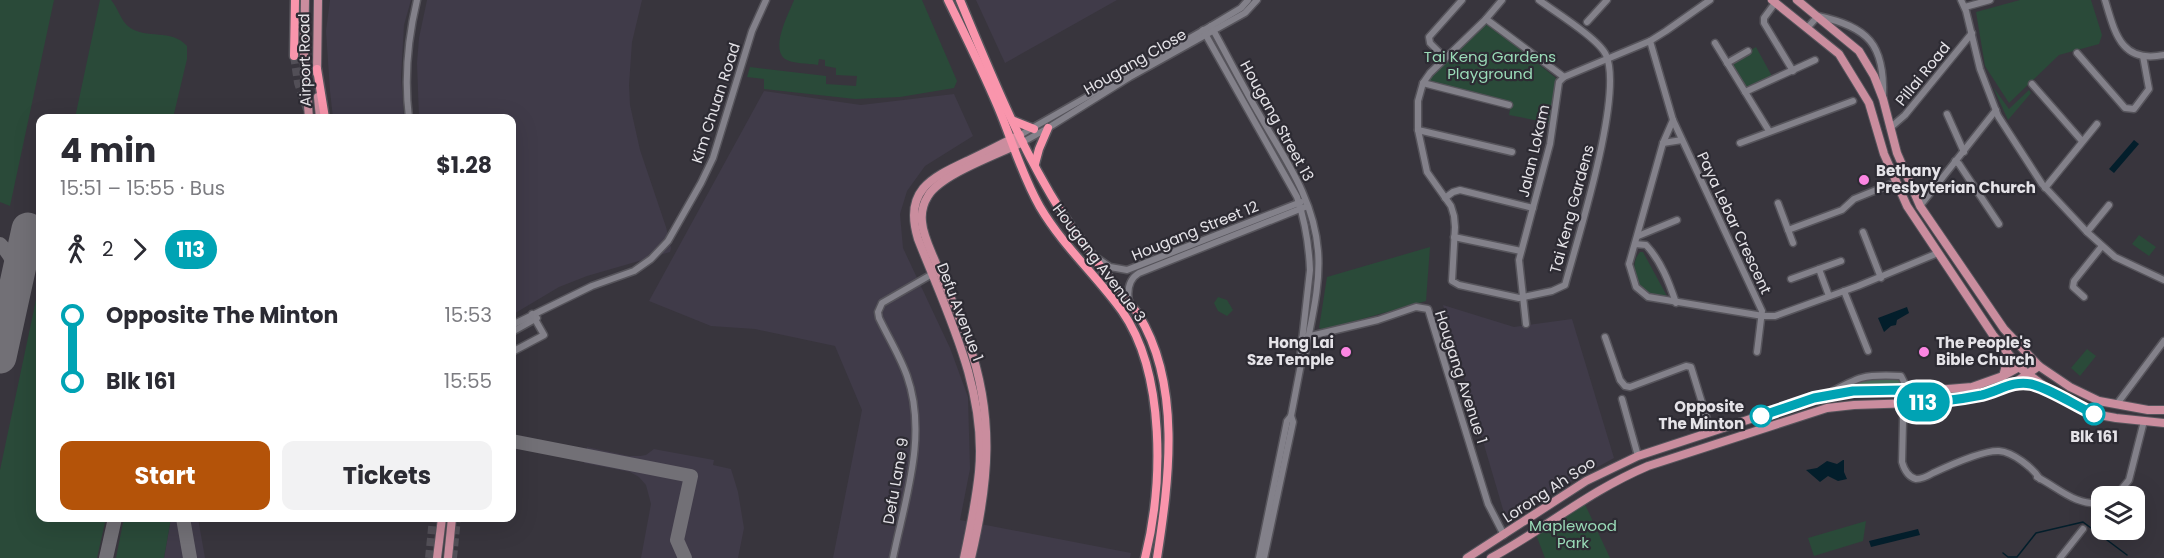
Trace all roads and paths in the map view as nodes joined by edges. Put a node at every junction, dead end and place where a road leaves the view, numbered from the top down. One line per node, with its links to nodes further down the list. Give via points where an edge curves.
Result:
1 (295, 0): 35 (highway)
2 (304, 0): 24 (main road, Airport Road)
3 (318, 0): 21 (main road, Airport Road)
4 (417, 0): 54 (street, via 407,73)
5 (766, 0): 108 (street, Kim Chuan Road, via 752,31 713,158 668,242 634,271 591,286 541,312 540,317)
6 (948, 0): 67 (highway, Hougang Avenue 3)
7 (960, 0): 56 (highway, Hougang Avenue 3)
8 (1248, 0): 27 (street, Hougang Close)
9 (1257, 0): 27 (street, Hougang Close, via 1245,13)
10 (1462, 0): 37 (street, via 1429,37)
11 (1502, 0): 23 (street)
12 (1539, 0): 38 (street, via 1600,46)
13 (1607, 0): 25 (street)
14 (1710, 0): 30 (street)
15 (1797, 0): 22 (main road)
16 (1961, 0): 20 (street)
17 (1990, 0): 20 (street)
18 (2105, 0): 36 (street, via 2120,42)
19 (1774, 1): 26 (main road); 42 (street, via 1764,23)
20 (1965, 7): 29 (street)
21 (317, 15): 24 (main road); 41 (main road, Airport Road)
22 (1818, 16): 26 (street); 47 (main road, via 1859,51); 47 (street, via 1851,26 1873,44 1883,66)
23 (1486, 19): 37 (street); 43 (street)
24 (303, 22): 52 (main road, Airport Road)
25 (1587, 22)
26 (1808, 27): 49 (main road, via 1839,54)
27 (1213, 28): 28 (street, Hougang Close); 78 (street, Hougang Street 13, via 1284,154)
28 (1205, 33): 59 (street, Hougang Close); 61 (street, Hougang Close); 78 (street, Hougang Street 13)
29 (1972, 33): 51 (street, via 1980,69); 60 (street, Pillai Road)
30 (1650, 41): 38 (street); 57 (street, Paya Lebar Crescent)
31 (1715, 43): 40 (street)
32 (1748, 51): 40 (street)
33 (2077, 53): 36 (street, via 2130,110 2149,89)
34 (2164, 55): 36 (street)
35 (294, 56)
36 (2143, 56)
37 (1445, 58): 44 (street)
38 (1607, 58): 43 (street); 103 (street, Tai Keng Gardens, via 1608,109 1565,285)
39 (1815, 60): 42 (street)
40 (1727, 63): 46 (street)
41 (317, 69): 53 (highway)
42 (1793, 71): 46 (street)
43 (1564, 77): 81 (street, Jalan Lokam, via 1559,82 1551,144)
44 (1423, 83): 50 (street); 62 (street, Tai Keng Gardens, via 1418,101)
45 (2032, 84): 66 (street)
46 (1745, 92): 63 (street)
47 (1883, 99): 49 (main road, via 1877,104); 60 (main road)
48 (1853, 101): 63 (street)
49 (1869, 103): 74 (main road)
50 (1509, 105)
51 (1996, 110): 71 (street); 75 (street)
52 (309, 114)
53 (323, 114)
54 (410, 114)
55 (1947, 114): 71 (street)
56 (1013, 120): 61 (highway); 64 (highway, Hougang Avenue 3)
57 (1673, 120): 65 (street, Paya Lebar Crescent); 68 (street, Paya Lebar Crescent)
58 (2097, 124): 66 (street)
59 (1048, 128): 64 (street, Hougang Close); 73 (highway)
60 (1890, 128): 80 (main road)
61 (1034, 129): 64 (street, Hougang Close)
62 (1418, 130): 70 (street); 76 (street, Tai Keng Gardens, via 1427,172)
63 (1769, 131): 69 (street)
64 (1021, 139): 67 (main road, Defu Avenue 1); 73 (highway, Hougang Avenue 3)
65 (1682, 140): 68 (street, Paya Lebar Crescent); 107 (street, Paya Lebar Crescent)
66 (2082, 141): 75 (street)
67 (1012, 143): 97 (main road, Defu Avenue 1, via 938,175 922,190 914,206 914,226); 148 (highway, Hougang Avenue 3, via 1039,206 1121,311 1139,341 1149,369 1156,481)
68 (1663, 143): 87 (street, Paya Lebar Crescent)
69 (1740, 143)
70 (1512, 152)
71 (1964, 152): 72 (street)
72 (1955, 161): 80 (street); 83 (street)
73 (1035, 164): 94 (highway, Hougang Avenue 3, via 1062,214)
74 (1896, 182): 84 (street, via 1854,199 1842,210); 93 (main road)
75 (2045, 188): 86 (street)
76 (1445, 198): 81 (street, via 1460,190); 88 (street, Tai Keng Gardens, via 1453,211)
77 (1778, 203): 84 (street)
78 (1304, 204): 94 (street, Hougang Street 12, via 1127,270 1110,267); 106 (street, Hougang Street 12, via 1139,273 1130,284); 113 (street, Hougang Street 13, via 1311,302)
79 (2109, 205): 86 (street)
80 (1920, 206): 119 (main road, via 2004,329)
81 (1533, 208): 92 (street, Jalan Lokam)
82 (1677, 220): 87 (street)
83 (1999, 224)
84 (1788, 230): 89 (street)
85 (1863, 232): 98 (street)
86 (2087, 232): 91 (street)
87 (1638, 236): 90 (street, Paya Lebar Crescent)
88 (1454, 237): 92 (street); 103 (street, Tai Keng Gardens, via 1453,283 1507,297)
89 (1793, 243)
90 (1635, 244): 105 (street, via 1646,245 1651,251 1669,281); 105 (street, Paya Lebar Crescent, via 1629,264 1636,287 1648,297)
91 (2102, 246): 100 (street, via 2115,257); 104 (street, via 2073,284)
92 (1521, 251): 103 (street, Jalan Lokam)
93 (1938, 253): 98 (street, Paya Lebar Crescent); 118 (main road)
94 (1094, 256): 106 (highway, Hougang Avenue 3)
95 (1841, 261): 96 (street, Paya Lebar Crescent)
96 (1819, 269): 99 (street, Paya Lebar Crescent); 102 (street)
97 (935, 272): 145 (street, Defu Lane 9, via 882,303 878,312 907,377 917,435); 146 (main road, Defu Avenue 1, via 969,374 979,434 979,470); 147 (main road, Defu Avenue 1, via 969,343 984,409 987,470)
98 (1881, 278): 101 (street, Paya Lebar Crescent)
99 (1791, 279)
100 (2164, 280)
101 (1844, 291): 102 (street, Paya Lebar Crescent); 116 (street)
102 (1829, 296): 107 (street, Paya Lebar Crescent, via 1779,315)
103 (1523, 297): 110 (street, Jalan Lokam)
104 (2084, 297)
105 (1676, 303): 107 (street, Paya Lebar Crescent)
106 (1130, 304): 149 (highway, Hougang Avenue 3, via 1150,338 1166,408 1168,466)
107 (1763, 316): 117 (street, Paya Lebar Crescent)
108 (533, 317): 109 (street, Kim Chuan Road); 111 (street, Kim Chuan Road); 115 (street, via 544,335)
109 (516, 323)
110 (1526, 324)
111 (516, 329)
112 (1605, 337): 135 (street, via 1625,386 1691,367)
113 (1305, 338): 132 (street); 142 (street, Hougang Avenue 1, via 1416,307 1428,309 1488,504)
114 (2164, 341): 129 (street)
115 (516, 350)
116 (1868, 351)
117 (1757, 352)
118 (2007, 352): 120 (main road); 122 (main road)
119 (2036, 363): 120 (main road, Lorong Ah Soo); 121 (main road, Lorong Ah Soo); 129 (main road, via 2070,387 2099,401)
120 (2020, 368): 121 (main road); 122 (main road, Lorong Ah Soo)
121 (2027, 373): 123 (main road, Lorong Ah Soo); 126 (main road)
122 (2003, 376): 124 (main road, Lorong Ah Soo, via 1972,387)
123 (2013, 384): 126 (main road, via 2035,385); 128 (main road, Lorong Ah Soo, via 1977,396)
124 (1904, 390): 125 (main road, Lorong Ah Soo, via 1853,391); 125 (street, Lorong Ah Soo, via 1901,376 1871,375 1850,380); 128 (street)
125 (1820, 397): 135 (main road, Lorong Ah Soo)
126 (2060, 398): 133 (main road, via 2094,414)
127 (1622, 399): 136 (street)
128 (1899, 404): 131 (main road); 153 (main road, Lorong Ah Soo, via 1827,408 1648,466 1605,486)
129 (2117, 404): 130 (main road)
130 (2164, 410)
131 (1903, 414): 138 (street, via 1903,450 1911,472 1933,473 1997,451 2010,455 2073,499)
132 (1292, 416): 150 (street, via 1287,421); 151 (street)
133 (2144, 421): 134 (main road); 137 (street)
134 (2164, 423)
135 (1711, 432): 136 (main road, Lorong Ah Soo)
136 (1638, 456): 142 (main road, Lorong Ah Soo, via 1593,477)
137 (2124, 486)
138 (2091, 504)
139 (442, 522): 143 (main road)
140 (452, 522): 144 (main road)
141 (2083, 529): 154 (street)
142 (1504, 535): 152 (main road, Lorong Ah Soo)
143 (437, 558)
144 (448, 558)
145 (893, 558)
146 (964, 558)
147 (971, 558)
148 (1145, 558)
149 (1157, 558)
150 (1259, 558)
151 (1264, 558)
152 (1467, 558)
153 (1491, 558)
154 (2060, 558)

